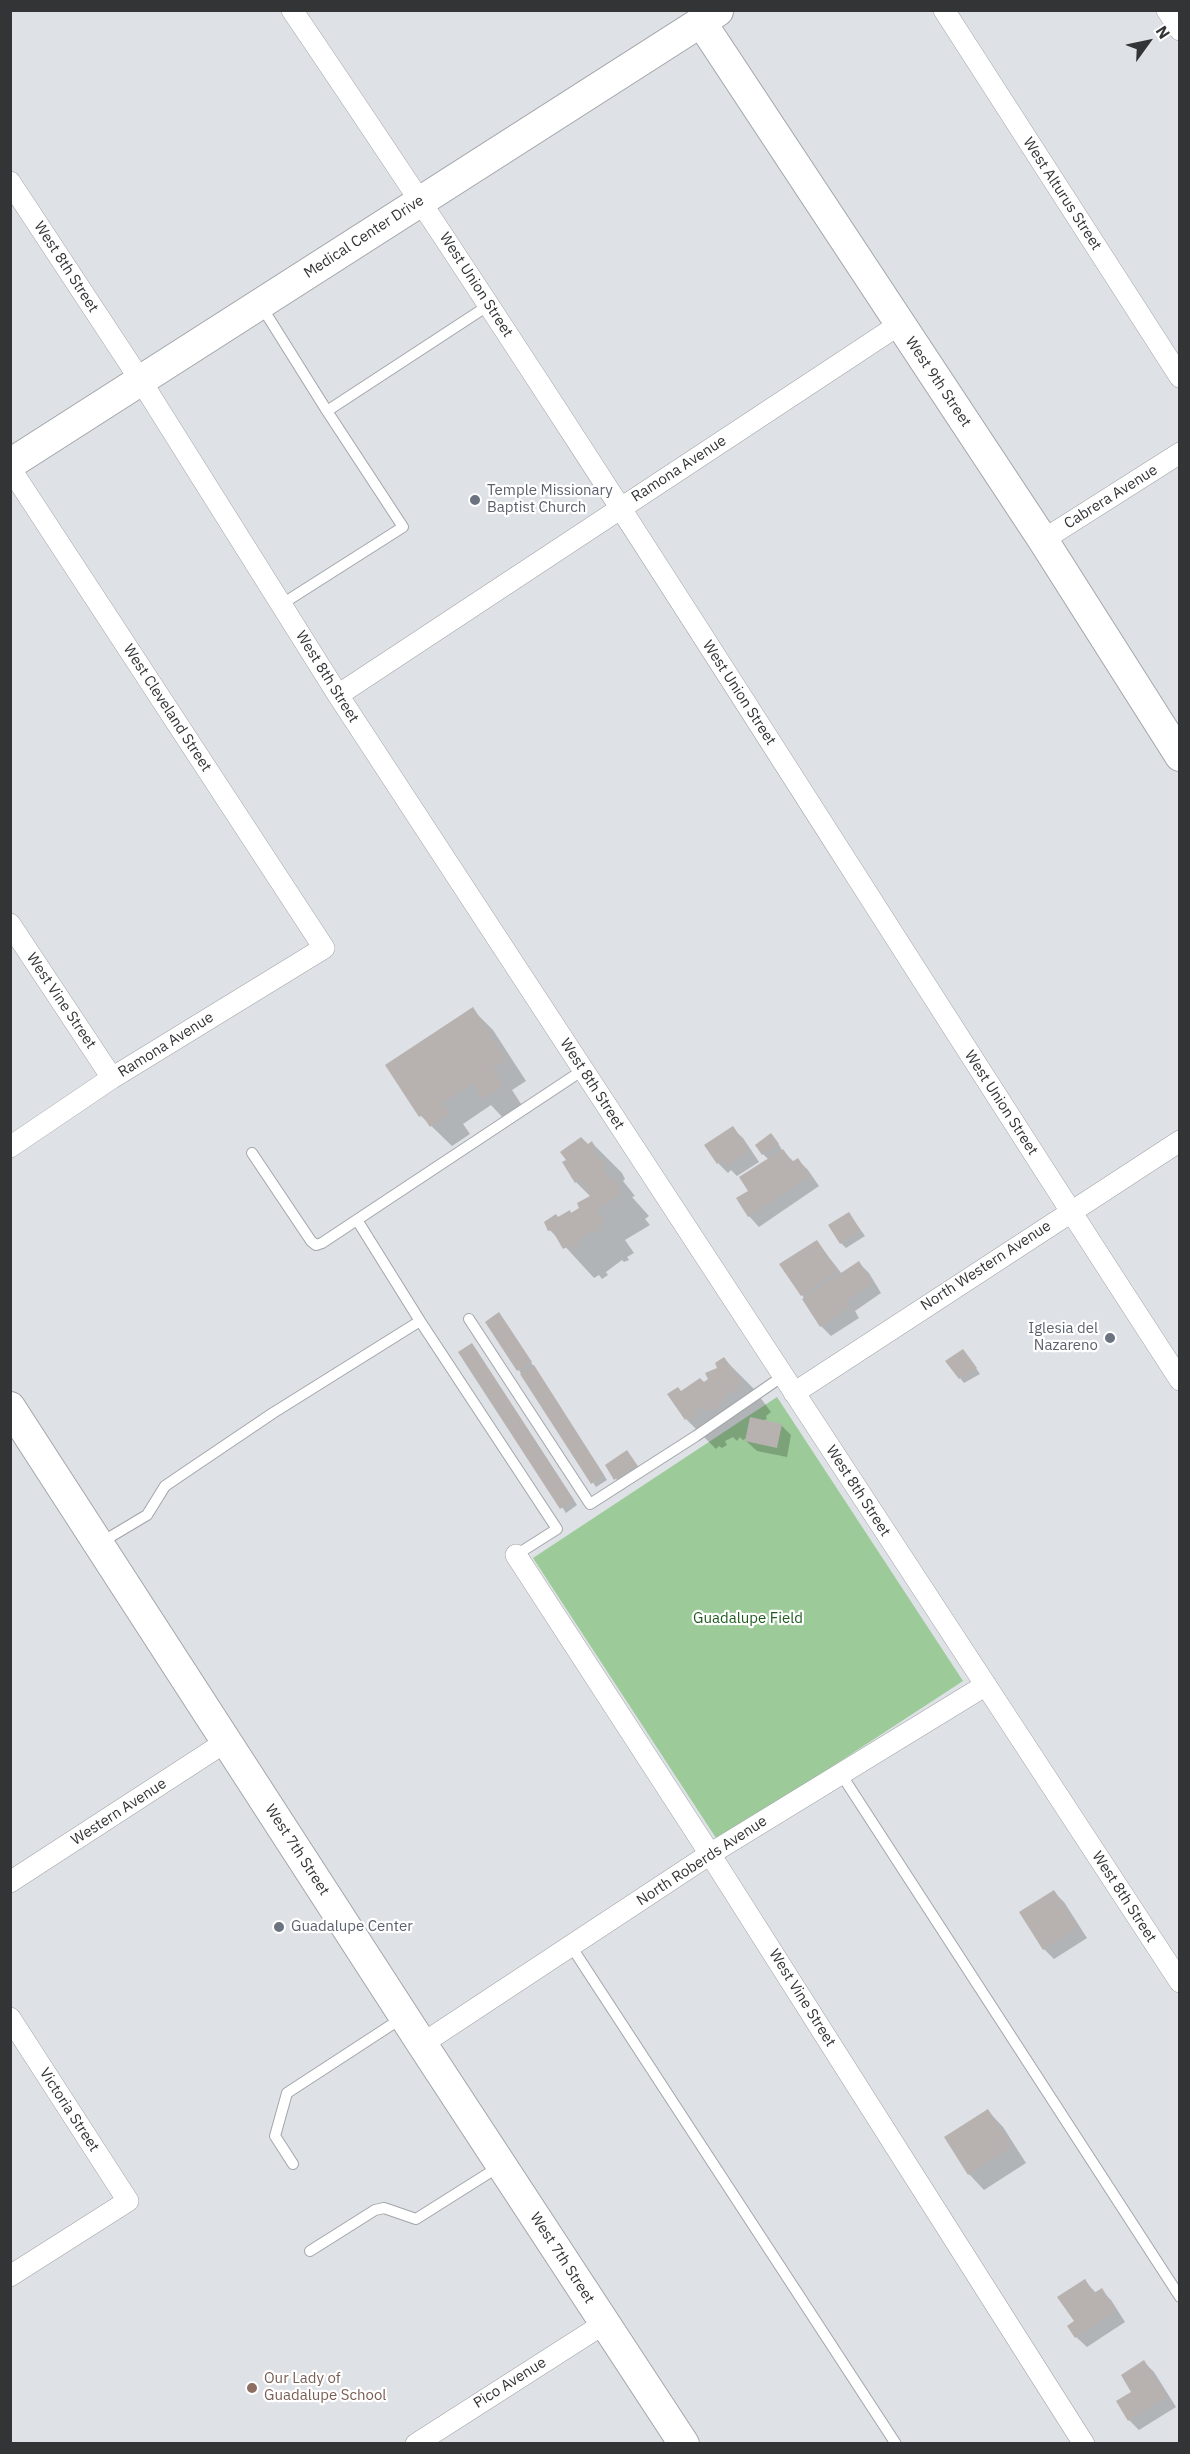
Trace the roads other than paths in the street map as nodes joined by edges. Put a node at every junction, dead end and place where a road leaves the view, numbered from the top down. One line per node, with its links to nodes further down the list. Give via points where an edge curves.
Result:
1 (292, 10): 7 (street, West Union Street)
2 (944, 10): 11 (street, West Alturus Street)
3 (1167, 10): 5 (street)
4 (704, 14): 7 (street, Medical Center Drive); 10 (street, West 9th Street)
5 (1179, 30)
6 (10, 182): 12 (street, West 8th Street)
7 (421, 200): 8 (street, Medical Center Drive); 9 (street, West Union Street)
8 (260, 304): 12 (street, Medical Center Drive); 13 (lane)
9 (489, 305): 13 (lane); 16 (street, West Union Street)
10 (900, 324): 16 (street, Ramona Avenue); 17 (street, West 9th Street)
11 (1179, 377)
12 (141, 381): 15 (street, Medical Center Drive); 18 (street, West 8th Street)
13 (327, 411): 18 (lane, via 403,527)
14 (1179, 453): 17 (street, Cabrera Avenue)
15 (10, 466): 22 (street, West Cleveland Street)
16 (621, 507): 19 (street, Ramona Avenue); 28 (street, West Union Street)
17 (1043, 540): 20 (street, West 9th Street)
18 (282, 604): 19 (street, West 8th Street)
19 (338, 695): 23 (street, West 8th Street)
20 (1179, 756)
21 (10, 924): 24 (street, West Vine Street)
22 (324, 948): 24 (street, Ramona Avenue)
23 (583, 1070): 29 (lane); 33 (street, West 8th Street)
24 (112, 1078): 26 (street, Ramona Avenue)
25 (1179, 1141): 28 (street, North Western Avenue)
26 (10, 1147)
27 (252, 1153): 29 (lane, via 316,1245)
28 (1070, 1211): 32 (street, West Union Street); 33 (street, North Western Avenue)
29 (357, 1220): 31 (lane)
30 (469, 1319): 33 (lane, via 590,1504 696,1436)
31 (420, 1321): 35 (lane, via 165,1486 147,1515); 36 (lane, via 557,1529)
32 (1179, 1380)
33 (788, 1384): 37 (street, West 8th Street)
34 (10, 1407): 35 (street, West 7th Street)
35 (99, 1543): 38 (street, West 7th Street)
36 (516, 1555): 40 (street, West Vine Street)
37 (986, 1685): 39 (street, North Roberds Avenue); 43 (street, West 8th Street)
38 (227, 1741): 41 (street, Western Avenue); 44 (street, West 7th Street)
39 (841, 1774): 40 (street, North Roberds Avenue); 51 (lane)
40 (710, 1854): 42 (street, North Roberds Avenue); 56 (street, West Vine Street)
41 (10, 1882)
42 (571, 1946): 46 (street, North Roberds Avenue); 55 (lane)
43 (1179, 1982)
44 (405, 2017): 46 (street, West 7th Street); 47 (lane, via 287,2093 275,2136)
45 (10, 2018): 50 (street, Victoria Street, via 128,2201)
46 (422, 2044): 48 (street, West 7th Street)
47 (293, 2164)
48 (501, 2165): 49 (lane, via 416,2219 384,2208 375,2210); 52 (street, West 7th Street)
49 (310, 2251)
50 (10, 2276)
51 (1179, 2297)
52 (605, 2323): 53 (street, Pico Avenue); 54 (street, West 7th Street)
53 (416, 2444)
54 (684, 2444)
55 (896, 2444)
56 (1084, 2444)

